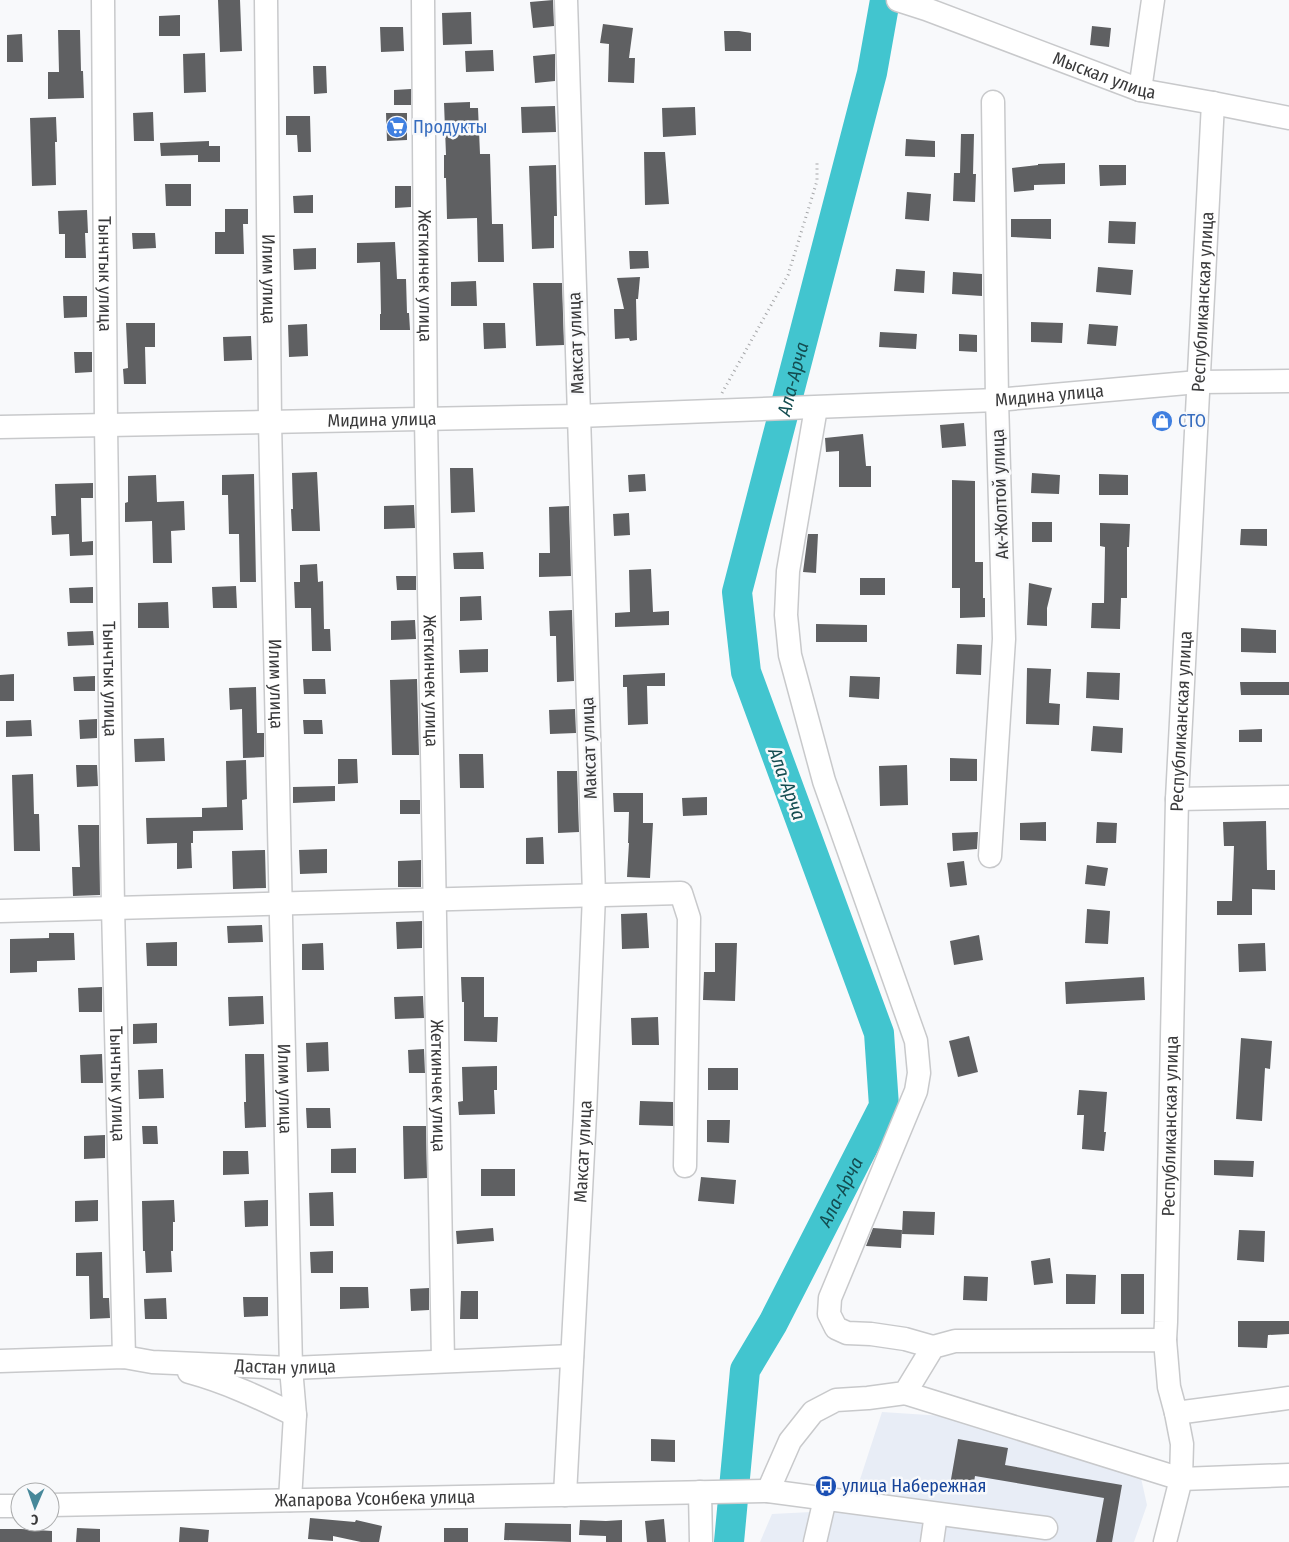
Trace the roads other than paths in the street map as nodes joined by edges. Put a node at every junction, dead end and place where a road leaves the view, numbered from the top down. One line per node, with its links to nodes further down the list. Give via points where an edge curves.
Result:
1 (103, 0): 18 (street, Тынчтык улица)
2 (266, 0): 17 (street, Илим улица)
3 (423, 0): 16 (street, Жеткинчек улица)
4 (566, 0): 15 (street, Максат улица)
5 (898, 0): 7 (street, Мыскал улица)
6 (1152, 0): 7 (street)
7 (1140, 90): 9 (street, Мыскал улица)
8 (993, 102): 13 (street, Ак-Жолтой улица)
9 (1213, 103): 10 (street, Мыскал улица); 12 (street, Республиканская улица)
10 (1289, 118)
11 (1289, 381): 12 (street, Мидина улица)
12 (1198, 382): 13 (street, Мидина улица); 21 (street, Республиканская улица)
13 (997, 400): 14 (street, Мидина улица); 22 (street, Ак-Жолтой улица, via 1004,639)
14 (812, 408): 15 (street, Мидина улица); 30 (street, via 788,571 786,615 790,655 824,781 916,1040 919,1073 916,1091 830,1298 829,1314 836,1328 847,1333 905,1339)
15 (578, 416): 16 (street, Мидина улица); 23 (street, Максат улица)
16 (426, 419): 17 (street, Мидина улица); 24 (street, Жеткинчек улица)
17 (270, 422): 18 (street, Мидина улица); 25 (street, Илим улица)
18 (106, 425): 19 (street, Мидина улица); 26 (street, Тынчтык улица)
19 (0, 427)
20 (1289, 797): 21 (street)
21 (1178, 799): 29 (street, Республиканская улица)
22 (990, 856)
23 (594, 895): 24 (street); 28 (street, via 681,893 689,918); 31 (street, Максат улица)
24 (436, 899): 25 (street); 34 (street, Жеткинчек улица)
25 (281, 903): 26 (street); 36 (street, Илим улица)
26 (113, 907): 27 (street); 32 (street, Тынчтык улица)
27 (0, 911)
28 (685, 1166)
29 (1165, 1340): 30 (street, via 955,1341); 39 (street, Республиканская улица, via 1169,1387)
30 (933, 1347): 37 (street)
31 (572, 1356): 34 (street, Дастан улица); 45 (street, Максат улица)
32 (124, 1357): 33 (street, Дастан улица); 35 (street, Дастан улица)
33 (0, 1361)
34 (444, 1361): 36 (street, Дастан улица)
35 (152, 1362): 36 (street, Дастан улица); 40 (street, via 209,1377)
36 (291, 1368): 40 (street, Илим улица)
37 (905, 1394): 42 (street); 43 (street, via 836,1400 813,1412 790,1441)
38 (1289, 1398): 39 (street)
39 (1176, 1413): 42 (street, Республиканская улица, via 1182,1444)
40 (295, 1415): 47 (street, Илим улица)
41 (1289, 1475): 42 (street)
42 (1181, 1479): 54 (street, Республиканская улица)
43 (768, 1491): 44 (street, Жапарова Усонбека улица); 46 (street, Жапарова Усонбека улица)
44 (700, 1492): 45 (street, Жапарова Усонбека улица); 51 (street)
45 (565, 1495): 47 (street, Жапарова Усонбека улица)
46 (825, 1499): 49 (street, Жапарова Усонбека улица); 52 (street)
47 (290, 1500): 48 (street, Жапарова Усонбека улица)
48 (60, 1505)
49 (936, 1514): 50 (street, Жапарова Усонбека улица); 53 (street)
50 (1046, 1528)
51 (702, 1542)
52 (815, 1542)
53 (932, 1542)
54 (1165, 1542)

